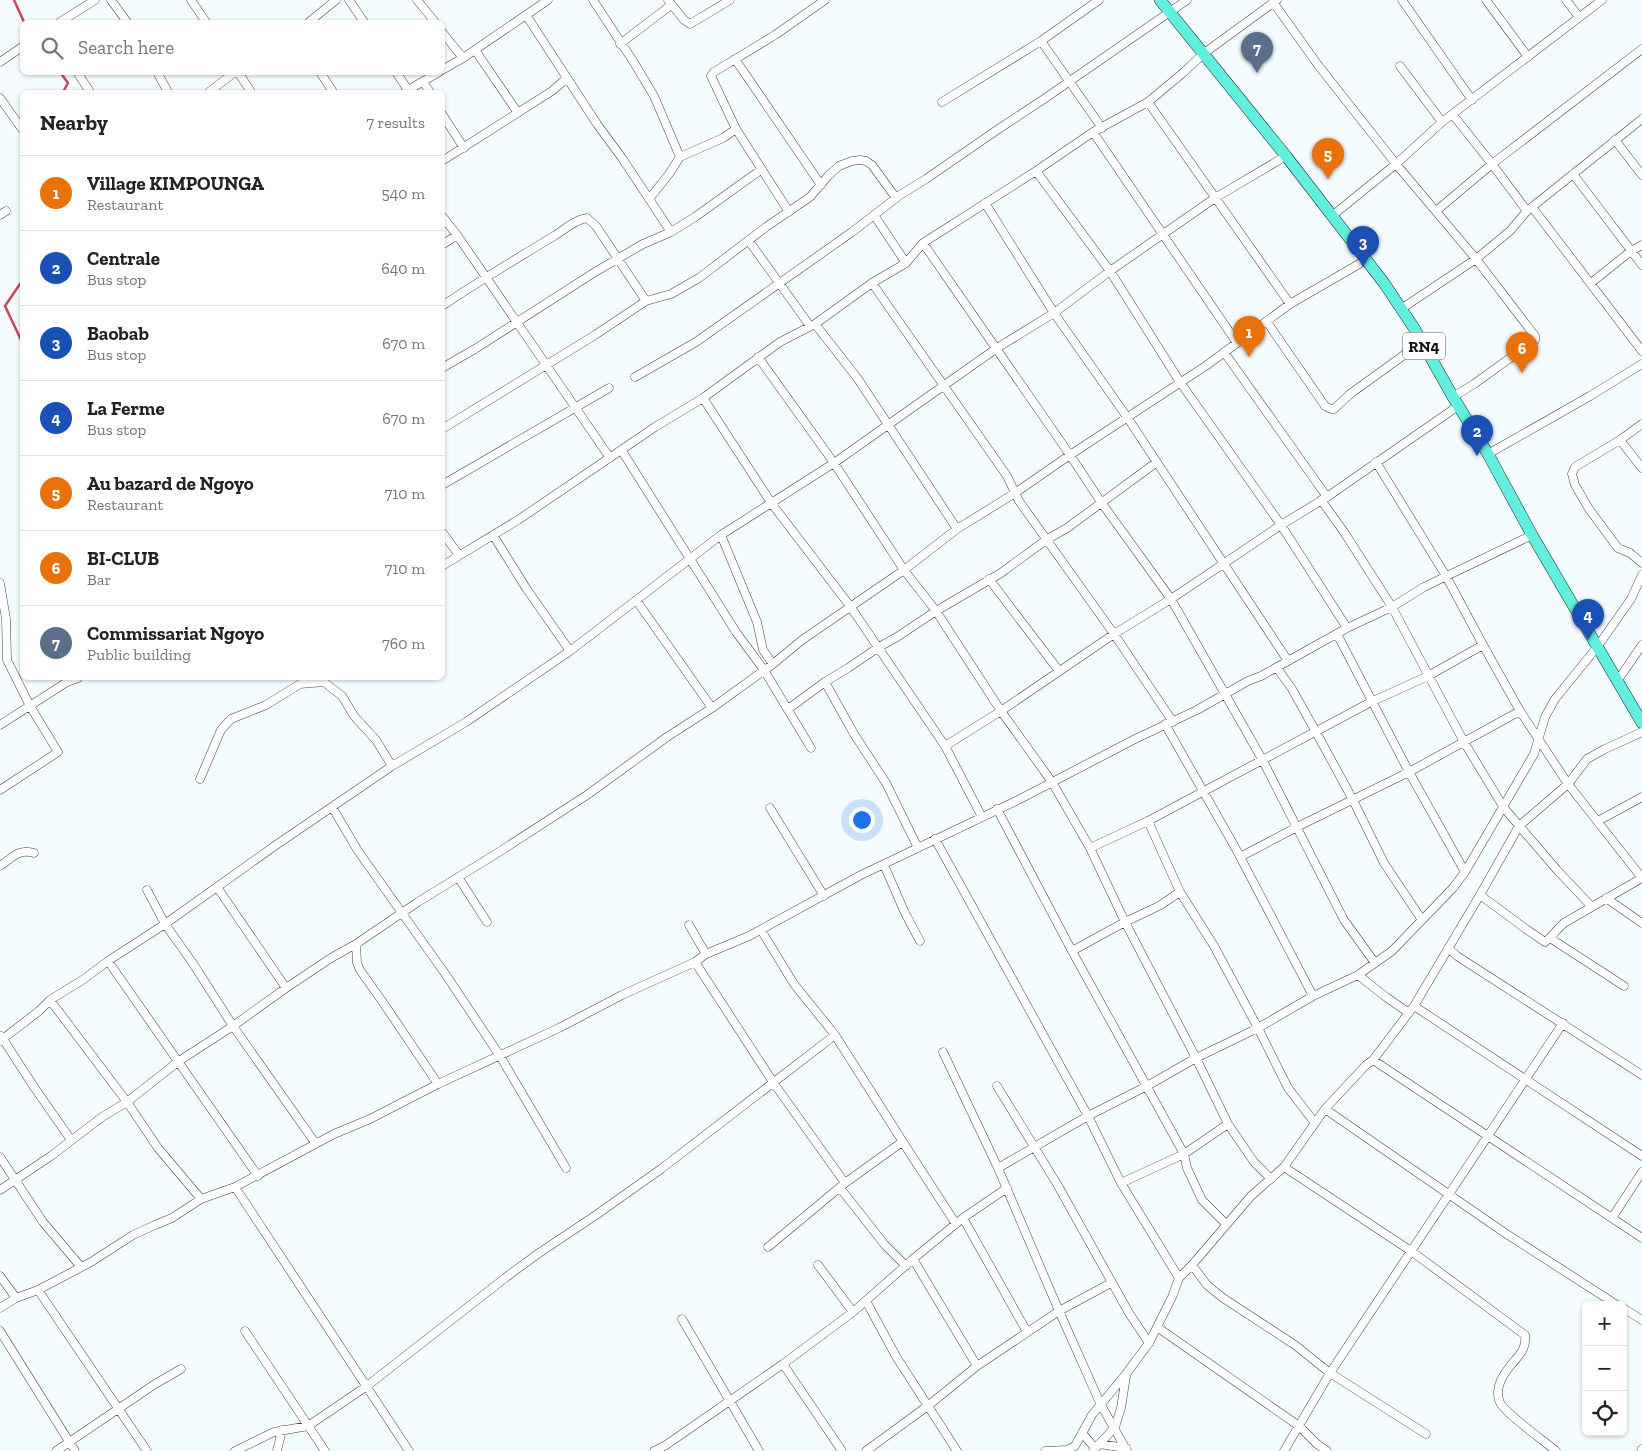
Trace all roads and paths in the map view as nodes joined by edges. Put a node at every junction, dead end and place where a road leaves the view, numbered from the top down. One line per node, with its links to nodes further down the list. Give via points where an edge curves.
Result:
1 (95, 0): 23 (street)
2 (112, 0): 24 (street)
3 (191, 0): 25 (street)
4 (336, 0): 26 (street)
5 (349, 0): 27 (street)
6 (417, 0): 28 (street)
7 (548, 0): 21 (street)
8 (593, 0): 31 (street)
9 (730, 0): 19 (street, via 690,24)
10 (825, 0): 38 (street)
11 (1099, 0): 30 (street)
12 (1160, 0): 20 (highway, RN4)
13 (1187, 0): 20 (street)
14 (1402, 0): 61 (street)
15 (1486, 0): 36 (street)
16 (1566, 0): 22 (street)
17 (1602, 0): 22 (street)
18 (1275, 1): 35 (street); 78 (street, via 1318,65)
19 (669, 2): 31 (street)
20 (1170, 12): 35 (highway, RN4); 50 (street)
21 (526, 15): 34 (street); 49 (street)
22 (1579, 18): 36 (street)
23 (63, 20)
24 (126, 20)
25 (205, 20)
26 (311, 20)
27 (363, 20)
28 (433, 20)
29 (445, 36): 37 (street)
30 (1041, 40): 50 (street); 62 (street)
31 (620, 44): 76 (street, via 654,96)
32 (20, 48): 39 (street)
33 (1642, 49): 79 (street)
34 (475, 50): 37 (street); 64 (street)
35 (1203, 54): 63 (street); 75 (highway, RN4)
36 (1528, 57): 61 (street)
37 (462, 58): 41 (street)
38 (735, 59): 71 (street, via 711,76); 84 (street)
39 (0, 62)
40 (1400, 66): 68 (street)
41 (445, 68)
42 (79, 75): 52 (street)
43 (159, 75): 53 (street)
44 (233, 75): 54 (street)
45 (239, 75): 55 (street)
46 (322, 75): 56 (street)
47 (398, 75): 57 (street)
48 (434, 75): 51 (street)
49 (567, 78): 64 (street); 87 (street)
50 (1070, 81): 70 (street); 85 (street)
51 (423, 82): 58 (street); 59 (street)
52 (89, 90)
53 (167, 90)
54 (212, 90)
55 (250, 90)
56 (332, 90)
57 (405, 90)
58 (409, 90)
59 (429, 90)
60 (0, 98): 69 (street)
61 (1472, 100): 65 (street)
62 (942, 102)
63 (1148, 102): 70 (street); 86 (street)
64 (518, 113): 74 (street)
65 (1453, 115): 68 (street); 79 (street)
66 (445, 119): 74 (street)
67 (1642, 119): 73 (street)
68 (1442, 122): 78 (street)
69 (20, 126)
70 (1102, 128): 72 (street)
71 (736, 129): 76 (street); 80 (street)
72 (1093, 132): 81 (street); 97 (street)
73 (1615, 140): 82 (street); 83 (street)
74 (464, 148): 77 (street)
75 (1286, 156): 86 (street); 93 (highway, RN4)
76 (680, 157): 87 (street)
77 (445, 158)
78 (1396, 164): 90 (street); 93 (street)
79 (1492, 164): 89 (street); 90 (street)
80 (762, 169): 91 (street); 95 (street)
81 (1036, 171): 88 (street); 108 (street)
82 (1573, 174): 89 (street); 102 (street)
83 (1642, 175)
84 (820, 185): 85 (street, via 839,166 866,161); 91 (street)
85 (896, 198): 92 (street)
86 (1215, 198): 97 (street); 115 (street)
87 (649, 199): 95 (street)
88 (985, 203): 100 (street); 117 (street)
89 (1530, 209): 104 (street, via 1510,231); 111 (street)
90 (1436, 211): 104 (street)
91 (789, 212): 99 (street)
92 (874, 215): 106 (street); 112 (street)
93 (1332, 216): 105 (highway, RN4)
94 (445, 220): 96 (street)
95 (671, 232): 103 (street)
96 (457, 235): 98 (street); 109 (street)
97 (1162, 236): 108 (street); 122 (street)
98 (445, 242)
99 (749, 242): 112 (street); 113 (street, via 699,278 671,294)
100 (923, 243): 106 (street); 123 (street)
101 (1642, 245): 102 (street)
102 (1631, 252): 107 (street); 111 (street)
103 (619, 258): 109 (street, via 587,218 580,219); 113 (street); 118 (street)
104 (1476, 259): 116 (street); 135 (street, via 1536,338)
105 (1366, 260): 115 (street); 116 (highway, RN4)
106 (906, 263): 110 (street)
107 (1642, 266)
108 (1110, 271): 117 (street); 131 (street)
109 (485, 277): 114 (street); 118 (street)
110 (872, 283): 120 (street); 132 (street)
111 (1591, 283): 124 (street)
112 (778, 284): 120 (street); 130 (street, via 696,342)
113 (646, 301): 128 (street)
114 (445, 304)
115 (1290, 304): 119 (street)
116 (1401, 309): 121 (highway, RN4)
117 (1054, 312): 123 (street); 137 (street)
118 (516, 322): 128 (street); 129 (street)
119 (1266, 322): 121 (street, via 1331,410); 122 (street)
120 (812, 325): 126 (street); 138 (street, via 858,379)
121 (1422, 342): 135 (highway, RN4)
122 (1237, 343): 125 (street)
123 (996, 348): 132 (street); 144 (street)
124 (1642, 351)
125 (1224, 352): 131 (street); 152 (street)
126 (758, 357): 134 (street); 148 (street)
127 (1642, 364): 143 (street)
128 (546, 365): 136 (street); 140 (street)
129 (445, 366)
130 (635, 377)
131 (1180, 382): 137 (street); 155 (street)
132 (943, 386): 138 (street); 151 (street)
133 (609, 388): 136 (street)
134 (703, 398): 142 (street); 154 (street)
135 (1456, 402): 143 (highway, RN4); 147 (street)
136 (574, 408): 145 (street); 150 (street)
137 (1127, 417): 144 (street); 146 (street)
138 (889, 424): 148 (street); 156 (street)
139 (1642, 424): 141 (street)
140 (445, 427)
141 (1620, 440): 149 (street); 165 (street, via 1575,468 1572,474 1589,509 1618,548)
142 (622, 450): 145 (street); 163 (street)
143 (1488, 454): 159 (highway, RN4)
144 (1070, 455): 151 (street); 153 (street)
145 (610, 458): 157 (street)
146 (1157, 462): 153 (street); 164 (street)
147 (1376, 462): 152 (street); 169 (street)
148 (834, 463): 154 (street); 167 (street)
149 (1642, 468)
150 (445, 484)
151 (1015, 493): 156 (street); 161 (street)
152 (1324, 498): 155 (street); 175 (street)
153 (1101, 502): 161 (street); 172 (street)
154 (772, 504): 158 (street); 174 (street)
155 (1281, 525): 164 (street); 177 (street)
156 (957, 529): 167 (street)
157 (493, 535): 162 (street); 184 (street)
158 (721, 535): 163 (street); 186 (street, via 757,622 762,650)
159 (1532, 535): 169 (street); 182 (highway, RN4)
160 (445, 536): 162 (street)
161 (1046, 540): 170 (street); 178 (street)
162 (459, 555): 166 (street)
163 (690, 559): 173 (street); 188 (street)
164 (1224, 562): 172 (street); 185 (street)
165 (1642, 563)
166 (445, 564)
167 (904, 570): 174 (street); 176 (street)
168 (1642, 575): 182 (street, via 1631,598)
169 (1446, 576): 175 (street); 180 (street)
170 (989, 579): 176 (street); 189 (street)
171 (0, 583): 196 (street, via 6,619 7,660)
172 (1170, 599): 178 (street); 194 (street)
173 (636, 600): 184 (street); 197 (street)
174 (850, 606): 183 (street); 186 (street)
175 (1392, 607): 177 (street); 190 (street)
176 (936, 611): 183 (street); 199 (street)
177 (1347, 628): 179 (street)
178 (1114, 634): 189 (street); 201 (street)
179 (1337, 634): 185 (street); 195 (street)
180 (1483, 645): 190 (street); 200 (street)
181 (1642, 645): 192 (street)
182 (1598, 646): 192 (highway, RN4); 206 (street, via 1554,699)
183 (879, 647): 193 (street); 208 (street)
184 (570, 651): 211 (street, via 466,722)
185 (1288, 661): 187 (street)
186 (773, 664): 188 (street)
187 (1277, 668): 194 (street); 204 (street)
188 (764, 670): 197 (street); 198 (street)
189 (1059, 671): 199 (street)
190 (1428, 676): 195 (street); 207 (street)
191 (72, 680): 196 (street)
192 (1618, 680): 202 (highway, RN4)
193 (825, 682): 198 (street); 230 (street, via 886,783)
194 (1225, 692): 201 (street); 210 (street)
195 (1371, 702): 204 (street); 212 (street)
196 (30, 706): 203 (street); 216 (street, via 58,752)
197 (712, 708): 237 (street, via 554,818)
198 (788, 709): 209 (street)
199 (1001, 711): 208 (street); 214 (street)
200 (1520, 711): 206 (street); 207 (street)
201 (1169, 723): 214 (street); 217 (street)
202 (1642, 723)
203 (0, 725)
204 (1316, 732): 210 (street); 219 (street)
205 (1642, 732): 215 (street, via 1587,759)
206 (1538, 738): 215 (street); 222 (street, via 1534,754)
207 (1464, 742): 212 (street); 222 (street)
208 (945, 746): 224 (street)
209 (811, 748)
210 (1262, 760): 217 (street); 228 (street)
211 (392, 766): 213 (street, via 342,696 324,682 300,684 266,705 231,719 221,730); 220 (street)
212 (1409, 772): 219 (street); 236 (street)
213 (200, 779)
214 (1052, 782): 223 (street); 231 (street)
215 (1568, 784): 226 (street); 227 (street)
216 (0, 790)
217 (1203, 792): 225 (street); 233 (street)
218 (1642, 797): 226 (street)
219 (1352, 800): 228 (street); 247 (street, via 1384,863)
220 (332, 807): 239 (street); 246 (street, via 358,851)
221 (770, 808): 243 (street)
222 (1504, 808): 227 (street); 236 (street)
223 (997, 809): 224 (street); 258 (street)
224 (982, 817): 229 (street)
225 (1148, 821): 231 (street); 241 (street)
226 (1598, 821): 238 (street)
227 (1519, 826): 242 (street); 245 (street)
228 (1297, 827): 233 (street); 262 (street, via 1344,920)
229 (935, 839): 230 (street); 287 (street)
230 (918, 848): 234 (street)
231 (1090, 848): 249 (street)
232 (34, 853): 235 (street, via 21,852)
233 (1240, 857): 266 (street)
234 (884, 865): 243 (street); 255 (street)
235 (0, 866)
236 (1465, 872): 247 (street)
237 (458, 877): 246 (street); 248 (street)
238 (1642, 878): 244 (street)
239 (217, 887): 251 (street); 265 (street)
240 (148, 890): 251 (street)
241 (1180, 892): 249 (street); 271 (street, via 1214,946)
242 (1480, 894): 254 (street, via 1543,942); 257 (street)
243 (824, 896): 253 (street)
244 (1606, 898): 245 (street); 250 (street)
245 (1592, 907): 254 (street, via 1556,929)
246 (402, 913): 256 (street); 275 (street)
247 (1422, 920): 262 (street)
248 (487, 922)
249 (1125, 922): 258 (street); 276 (street)
250 (1642, 923)
251 (165, 924): 260 (street); 270 (street)
252 (689, 926): 259 (street)
253 (761, 930): 259 (street); 272 (street, via 794,984)
254 (1550, 938): 264 (street)
255 (920, 941)
256 (356, 944): 265 (street); 282 (street, via 360,970)
257 (1448, 948): 268 (street); 269 (street)
258 (1072, 951): 284 (street)
259 (706, 954): 261 (street)
260 (108, 960): 267 (street); 278 (street)
261 (695, 962): 275 (street); 281 (street)
262 (1376, 963): 263 (street)
263 (1358, 975): 266 (street); 268 (street, via 1394,1003)
264 (1624, 986)
265 (286, 988): 270 (street)
266 (1312, 996): 271 (street)
267 (50, 1000): 273 (street); 285 (street)
268 (1411, 1009): 277 (street); 280 (street)
269 (1563, 1024): 279 (street); 280 (street)
270 (233, 1026): 278 (street); 293 (street)
271 (1258, 1028): 276 (street); 288 (street, via 1288,1088)
272 (835, 1035): 281 (street); 292 (street)
273 (1, 1038): 291 (street)
274 (943, 1052): 300 (street)
275 (500, 1056): 282 (street); 299 (street)
276 (1196, 1058): 284 (street); 289 (street)
277 (1373, 1060): 286 (street); 290 (street)
278 (179, 1061): 285 (street); 302 (street)
279 (1642, 1075)
280 (1527, 1079): 290 (street); 296 (street)
281 (773, 1082): 306 (street); 347 (street, via 661,1169 505,1278)
282 (438, 1084): 293 (street)
283 (997, 1086): 294 (street)
284 (1147, 1086): 287 (street); 295 (street)
285 (127, 1102): 291 (street); 311 (street, via 158,1148)
286 (1325, 1109): 288 (street); 310 (street)
287 (1088, 1116): 294 (street); 305 (street)
288 (1315, 1123): 298 (street)
289 (1228, 1124): 295 (street); 304 (street)
290 (1488, 1136): 310 (street); 313 (street)
291 (71, 1140): 303 (street)
292 (902, 1142): 306 (street); 314 (street)
293 (316, 1144): 302 (street)
294 (1036, 1148): 300 (street); 326 (street)
295 (1184, 1154): 305 (street); 315 (street, via 1202,1200)
296 (1642, 1156)
297 (0, 1157): 303 (street)
298 (1284, 1167): 304 (street); 318 (street)
299 (566, 1168)
300 (998, 1168): 308 (street)
301 (1642, 1172): 313 (street)
302 (258, 1176): 307 (street)
303 (16, 1179): 309 (street); 323 (street, via 43,1222)
304 (1270, 1179): 315 (street)
305 (1121, 1183): 325 (street)
306 (843, 1186): 317 (street); 322 (street, via 885,1246)
307 (235, 1187): 311 (street); 347 (street)
308 (1007, 1188): 312 (street); 332 (street)
309 (0, 1190)
310 (1449, 1194): 318 (street); 330 (street)
311 (201, 1199): 323 (street)
312 (963, 1218): 314 (street); 340 (street)
313 (1612, 1218): 316 (street)
314 (956, 1224): 319 (street)
315 (1226, 1224): 321 (street)
316 (1642, 1238)
317 (768, 1247)
318 (1411, 1251): 345 (street); 377 (street, via 1526,1336 1523,1351 1503,1375 1498,1390 1499,1402)
319 (913, 1258): 322 (street); 343 (street)
320 (818, 1265): 334 (street)
321 (1192, 1265): 325 (street); 345 (street, via 1207,1285 1223,1298 1295,1345)
322 (906, 1266): 329 (street)
323 (81, 1267): 327 (street)
324 (0, 1276): 328 (street)
325 (1178, 1278): 337 (street)
326 (1112, 1283): 332 (street); 341 (street)
327 (38, 1290): 328 (street); 351 (street)
328 (16, 1298): 331 (street)
329 (866, 1300): 334 (street); 350 (street, via 897,1358)
330 (1611, 1301)
331 (0, 1308)
332 (1059, 1311): 340 (street); 349 (street)
333 (1627, 1311): 336 (street)
334 (852, 1312): 342 (street)
335 (682, 1319): 348 (street)
336 (1642, 1320)
337 (1157, 1327): 341 (street); 353 (street)
338 (0, 1331): 358 (street)
339 (245, 1331): 352 (street)
340 (1027, 1332): 343 (street)
341 (1149, 1343): 346 (street)
342 (783, 1364): 348 (street); 371 (street)
343 (978, 1366): 350 (street)
344 (181, 1369): 351 (street)
345 (1330, 1373): 353 (street); 357 (street)
346 (1126, 1374): 349 (street); 354 (street, via 1121,1408)
347 (368, 1386): 352 (street); 368 (street)
348 (728, 1400): 359 (street); 370 (street)
349 (1101, 1405): 354 (street); 356 (street)
350 (928, 1406): 372 (street); 373 (street)
351 (118, 1408): 358 (street); 364 (street)
352 (308, 1426): 355 (street); 367 (street)
353 (1299, 1426): 375 (street); 376 (street)
354 (1114, 1427): 360 (street); 361 (street)
355 (282, 1430): 365 (street, via 262,1436); 366 (street)
356 (1082, 1433): 360 (street); 374 (street, via 1072,1448)
357 (1426, 1434)
358 (69, 1442): 362 (street); 363 (street)
359 (668, 1448): 369 (street)
360 (1096, 1448): 361 (street)
361 (1126, 1449)
362 (56, 1451)
363 (75, 1451)
364 (147, 1451)
365 (235, 1451)
366 (277, 1451)
367 (325, 1451)
368 (409, 1451)
369 (654, 1451)
370 (759, 1451)
371 (842, 1451)
372 (866, 1451)
373 (958, 1451)
374 (1045, 1451)
375 (1284, 1451)
376 (1328, 1451)
377 (1556, 1451)

